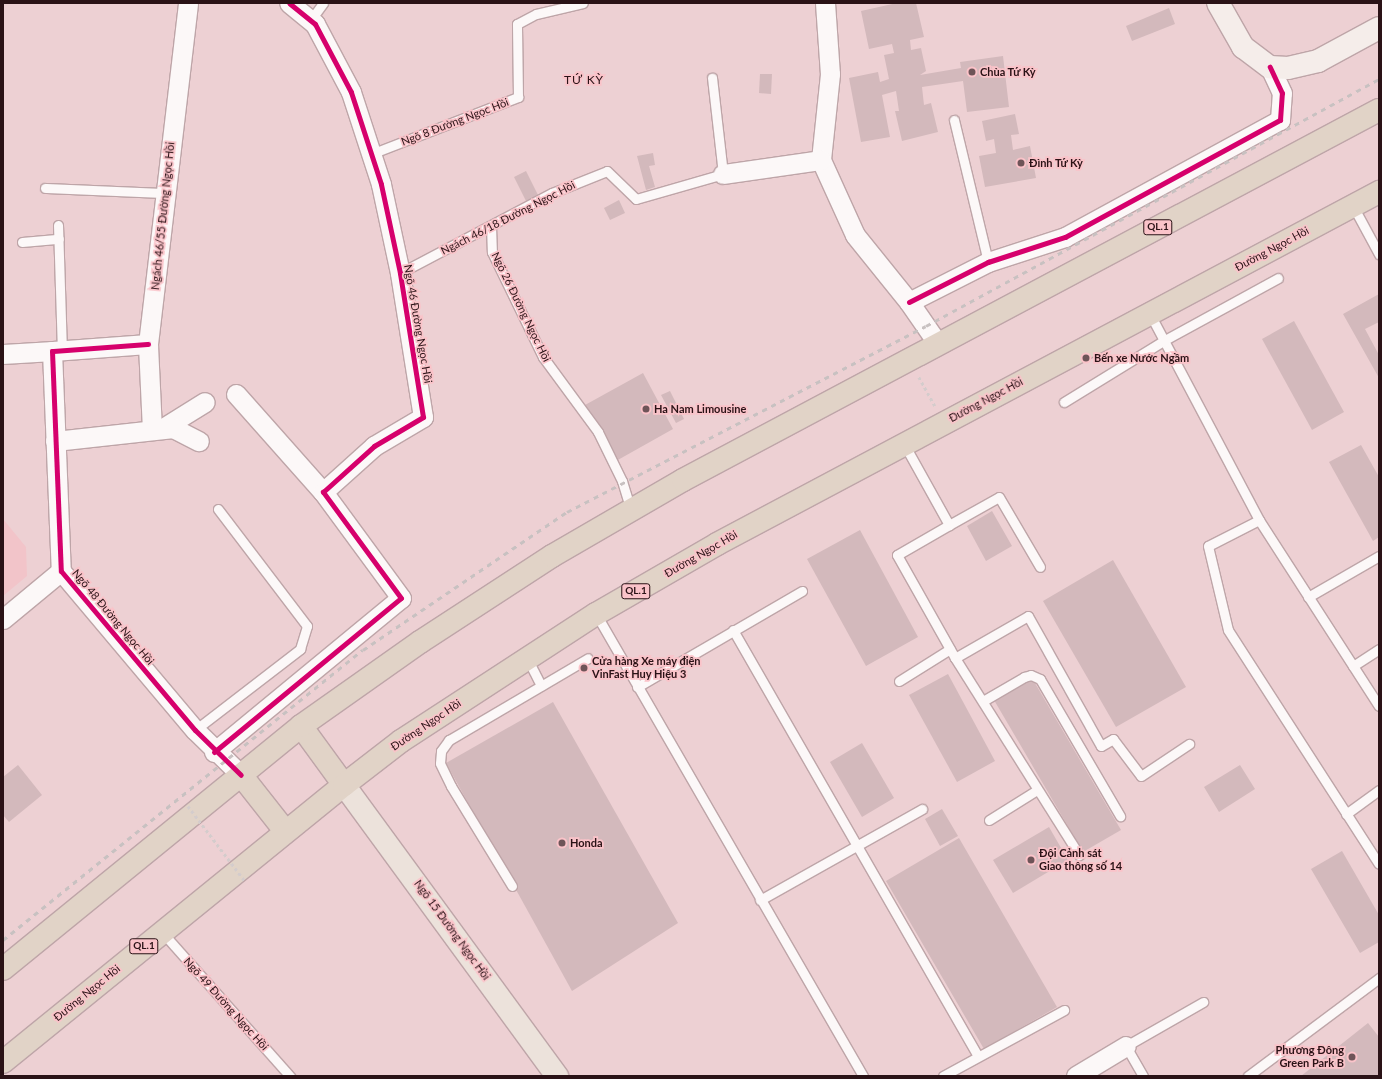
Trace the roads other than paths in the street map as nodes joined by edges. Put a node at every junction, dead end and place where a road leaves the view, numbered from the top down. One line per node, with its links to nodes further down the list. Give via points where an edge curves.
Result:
1 (188, 3): 18 (street, Ngách 46/55 Đường Ngọc Hồi)
2 (289, 3): 7 (street, Ngõ 46 Đường Ngọc Hồi)
3 (323, 3): 7 (lane)
4 (583, 3): 13 (lane, Ngõ 8 Đường Ngọc Hồi, via 536,14 517,24 518,97)
5 (825, 3): 14 (street, via 830,74)
6 (1218, 3): 9 (street, via 1243,47)
7 (310, 21): 13 (street, Ngõ 46 Đường Ngọc Hồi, via 351,92)
8 (1379, 28): 9 (street, via 1318,61 1288,68)
9 (1270, 67): 25 (street, via 1282,93 1280,120 1065,237)
10 (712, 78): 15 (lane)
11 (1379, 110): 32 (highway, QL.1)
12 (954, 120): 25 (lane)
13 (370, 154): 26 (street, Ngõ 46 Đường Ngọc Hồi, via 381,184)
14 (821, 160): 15 (street); 28 (street, via 855,235)
15 (723, 174): 21 (lane, Ngách 46/18 Đường Ngọc Hồi, via 636,199 607,171 552,193)
16 (46, 188): 18 (lane)
17 (1379, 192): 19 (highway, Đường Ngọc Hồi / QL.1)
18 (164, 193): 31 (street, Ngách 46/55 Đường Ngọc Hồi)
19 (1353, 206): 24 (lane); 29 (highway, Đường Ngọc Hồi / QL.1)
20 (58, 225): 22 (lane)
21 (491, 226): 26 (lane, Ngách 46/18 Đường Ngọc Hồi); 44 (lane, Ngõ 26 Đường Ngọc Hồi, via 492,252 543,357 598,432 622,481)
22 (59, 239): 23 (lane); 33 (lane)
23 (22, 242)
24 (1379, 254)
25 (988, 262): 28 (street)
26 (400, 273): 42 (street, Ngõ 46 Đường Ngọc Hồi, via 423,417 374,446)
27 (1278, 278): 30 (lane)
28 (910, 302): 32 (street)
29 (1150, 314): 30 (lane); 41 (highway, Đường Ngọc Hồi / QL.1)
30 (1163, 341): 37 (lane); 45 (lane)
31 (148, 344): 33 (street); 38 (street, Ngách 46/55 Đường Ngọc Hồi)
32 (938, 344): 44 (highway, QL.1)
33 (57, 351): 34 (street); 39 (street, Ngõ 48 Đường Ngọc Hồi)
34 (3, 354)
35 (236, 394): 42 (street)
36 (205, 402): 38 (street)
37 (1064, 402)
38 (163, 428): 39 (street); 40 (street)
39 (55, 441): 49 (street, Ngõ 48 Đường Ngọc Hồi)
40 (199, 441)
41 (904, 444): 46 (lane); 52 (highway, Đường Ngọc Hồi / QL.1)
42 (323, 492): 69 (street, via 401,598)
43 (218, 509): 67 (lane, via 307,626 300,649)
44 (631, 510): 66 (highway, QL.1, via 552,556 420,642)
45 (1259, 520): 51 (lane); 75 (lane, via 1208,546 1228,630)
46 (949, 525): 48 (lane, via 999,497); 55 (lane, via 897,555)
47 (1379, 556): 51 (lane)
48 (1040, 567)
49 (61, 571): 53 (street); 67 (street, Ngõ 48 Đường Ngọc Hồi)
50 (802, 590): 54 (lane)
51 (1308, 597): 60 (lane)
52 (596, 614): 57 (highway, Đường Ngọc Hồi / QL.1); 63 (lane)
53 (3, 618)
54 (733, 630): 63 (lane); 79 (lane)
55 (950, 649): 59 (lane); 61 (lane)
56 (1379, 649): 60 (lane)
57 (527, 658): 62 (lane); 71 (highway, Đường Ngọc Hồi / QL.1, via 401,742)
58 (588, 658): 62 (lane)
59 (956, 658): 64 (lane); 68 (lane, via 1028,616 1101,746 1113,739 1141,776)
60 (1353, 666): 65 (lane)
61 (900, 681)
62 (541, 686): 82 (lane, via 449,740 441,751 440,764 451,786)
63 (637, 688): 83 (lane)
64 (983, 702): 72 (lane); 76 (lane, via 1024,677 1031,675 1040,679)
65 (1379, 706)
66 (301, 726): 70 (highway, QL.1); 71 (highway)
67 (195, 730): 69 (street, Ngõ 48 Đường Ngọc Hồi)
68 (1189, 744)
69 (214, 752): 70 (street, Ngõ 48 Đường Ngọc Hồi)
70 (241, 775): 78 (highway); 85 (highway, QL.1)
71 (344, 784): 78 (highway, Đường Ngọc Hồi / QL.1); 93 (main road, Ngõ 15 Đường Ngọc Hồi)
72 (1037, 790): 77 (lane); 80 (lane)
73 (1379, 790): 75 (lane)
74 (922, 809): 79 (lane)
75 (1346, 814): 81 (lane)
76 (1120, 816)
77 (989, 820)
78 (286, 831): 84 (highway, Đường Ngọc Hồi / QL.1)
79 (856, 845): 83 (lane); 90 (lane)
80 (1079, 855)
81 (1379, 864)
82 (512, 886)
83 (760, 900): 94 (lane)
84 (162, 932): 91 (highway, Đường Ngọc Hồi / QL.1); 92 (lane, Ngõ 49 Đường Ngọc Hồi)
85 (3, 969)
86 (1379, 978): 98 (lane)
87 (1203, 1002): 89 (lane)
88 (1064, 1010): 90 (lane)
89 (1126, 1046): 96 (street); 97 (lane)
90 (978, 1056): 95 (lane)
91 (3, 1062)
92 (290, 1076)
93 (557, 1076)
94 (863, 1076)
95 (943, 1076)
96 (1076, 1076)
97 (1143, 1076)
98 (1248, 1076)

